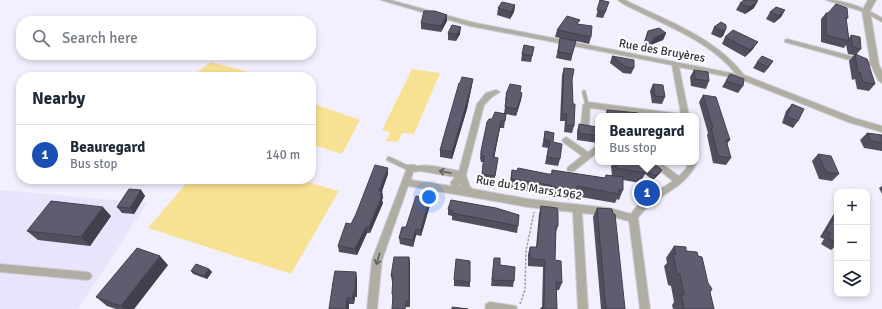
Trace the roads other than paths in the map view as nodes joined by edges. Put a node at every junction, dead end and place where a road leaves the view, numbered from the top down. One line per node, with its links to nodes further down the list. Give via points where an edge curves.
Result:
1 (384, 0): 8 (street, Rue des Bruyères, via 470,24)
2 (621, 0): 10 (street, via 701,40 731,63)
3 (829, 0): 5 (street)
4 (872, 0): 5 (street)
5 (866, 11): 6 (street); 9 (street)
6 (882, 20)
7 (787, 41): 9 (street)
8 (675, 65): 10 (street, Rue des Bruyères); 16 (street)
9 (875, 65): 11 (street)
10 (742, 76): 18 (street, Rue des Bruyères, via 851,120)
11 (882, 80)
12 (496, 92): 27 (street, via 489,95 481,104)
13 (584, 92): 14 (lane)
14 (587, 105): 15 (street); 17 (street)
15 (655, 113)
16 (684, 113)
17 (585, 126)
18 (882, 128)
19 (566, 140): 21 (street)
20 (595, 150): 21 (street)
21 (588, 156): 26 (street)
22 (389, 159): 25 (lane)
23 (657, 165): 28 (street)
24 (692, 165): 28 (street, via 688,172)
25 (414, 167): 27 (street, Rue du 19 Mars 1962, one-way to 25); 29 (street)
26 (571, 169)
27 (462, 175): 30 (street, via 454,184); 31 (street, Rue du 19 Mars 1962, via 466,189)
28 (678, 180): 33 (street, via 638,209)
29 (405, 182): 30 (street); 36 (street, one-way to 36, via 377,260)
30 (457, 190): 31 (street)
31 (471, 193): 32 (street, Rue du 19 Mars 1962)
32 (577, 209): 33 (street, Rue du 19 Mars 1962, via 609,212); 39 (street)
33 (633, 218): 40 (street)
34 (0, 268): 35 (street)
35 (87, 276)
36 (372, 309)
37 (490, 309): 38 (street)
38 (512, 309)
39 (583, 309)
40 (645, 309)

